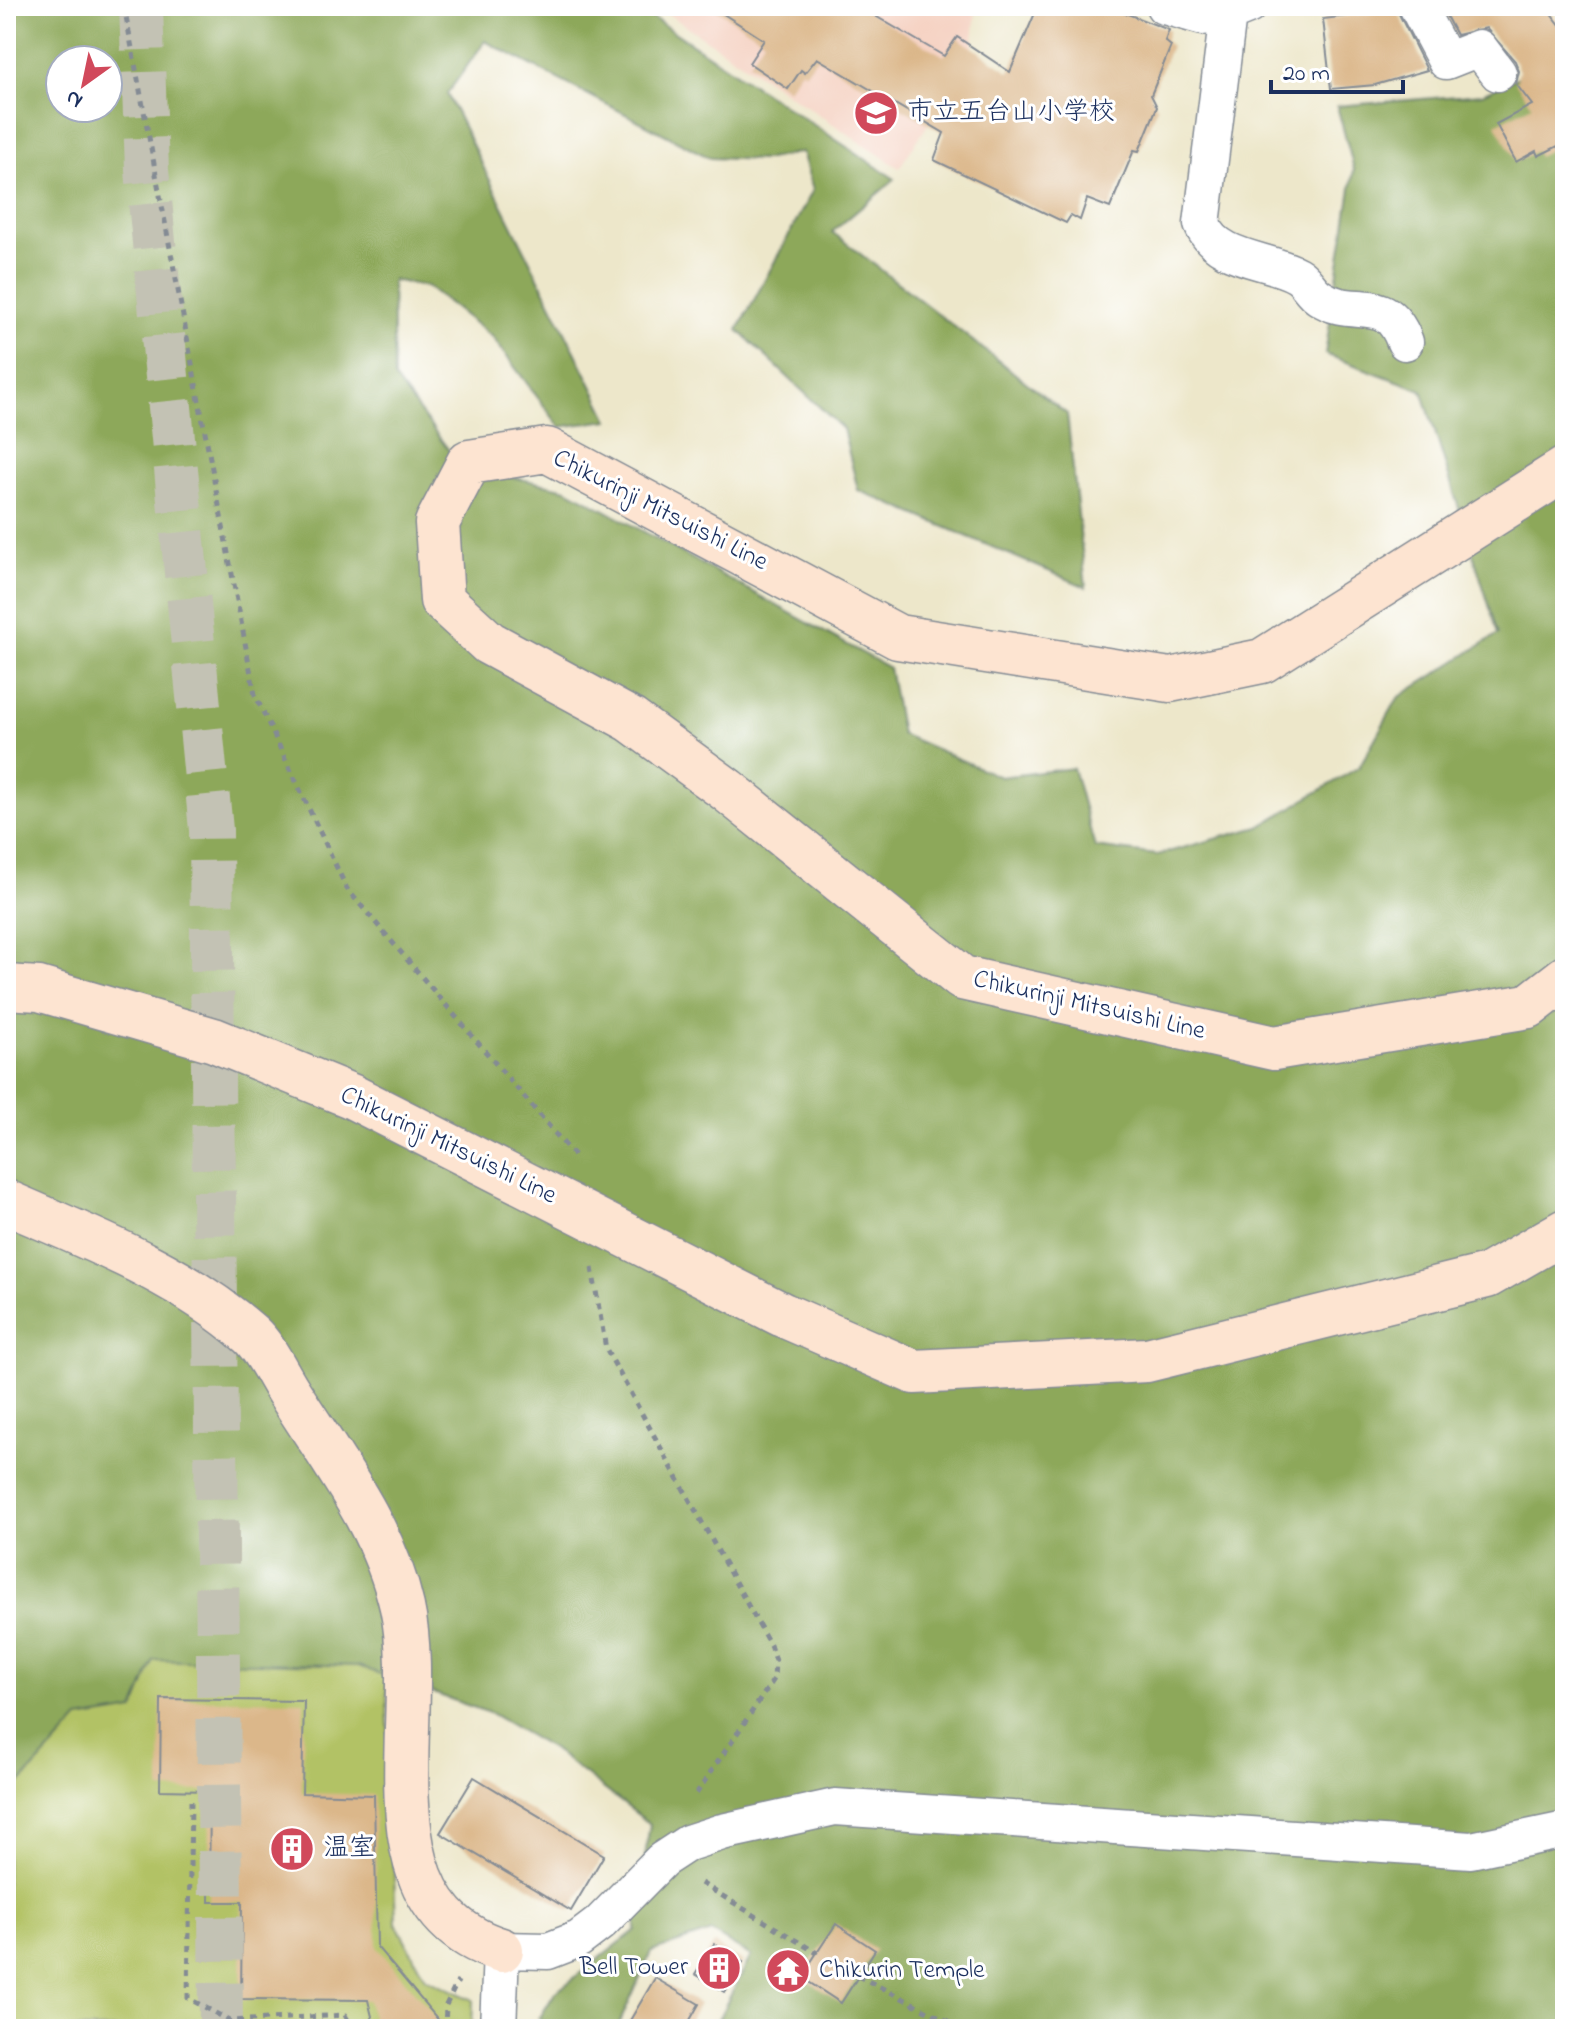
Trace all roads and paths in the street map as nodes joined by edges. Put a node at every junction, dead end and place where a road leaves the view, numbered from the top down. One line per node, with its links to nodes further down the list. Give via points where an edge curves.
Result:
1 (124, 6): 11 (path, via 255,695 347,889 589,1172)
2 (1164, 6): 4 (street, via 1203,17)
3 (1417, 6): 5 (street, via 1446,61 1479,48)
4 (1235, 9): 6 (street, via 1202,224 1206,232 1229,252 1299,276 1319,297 1391,316)
5 (1498, 73)
6 (1405, 342)
7 (1565, 469): 8 (main road, Chikurinji Mitsuishi Line, via 1262,661 1170,680 898,637 547,450 469,462 437,523 442,600 489,643 631,720 962,978 1274,1048 1529,1006)
8 (1565, 978)
9 (6, 987): 11 (main road, Chikurinji Mitsuishi Line, via 39,989 214,1040 351,1096)
10 (6, 1202): 16 (main road, via 157,1268 252,1335 369,1518 396,1584 409,1659 409,1823 420,1881 453,1927)
11 (583, 1213): 12 (main road, Chikurinji Mitsuishi Line, via 783,1315 914,1372 1147,1360 1487,1276); 15 (path, via 606,1349 775,1661 774,1679 661,1845)
12 (1565, 1231)
13 (191, 1801): 19 (path, via 188,1998 230,2021 345,2015)
14 (1565, 1830): 15 (street, via 1471,1850 835,1807 705,1836)
15 (662, 1860): 16 (street, via 579,1939 548,1951); 17 (path)
16 (501, 1950): 20 (street)
17 (817, 1953)
18 (858, 1976): 21 (path)
19 (353, 2029)
20 (498, 2029)
21 (964, 2029)

